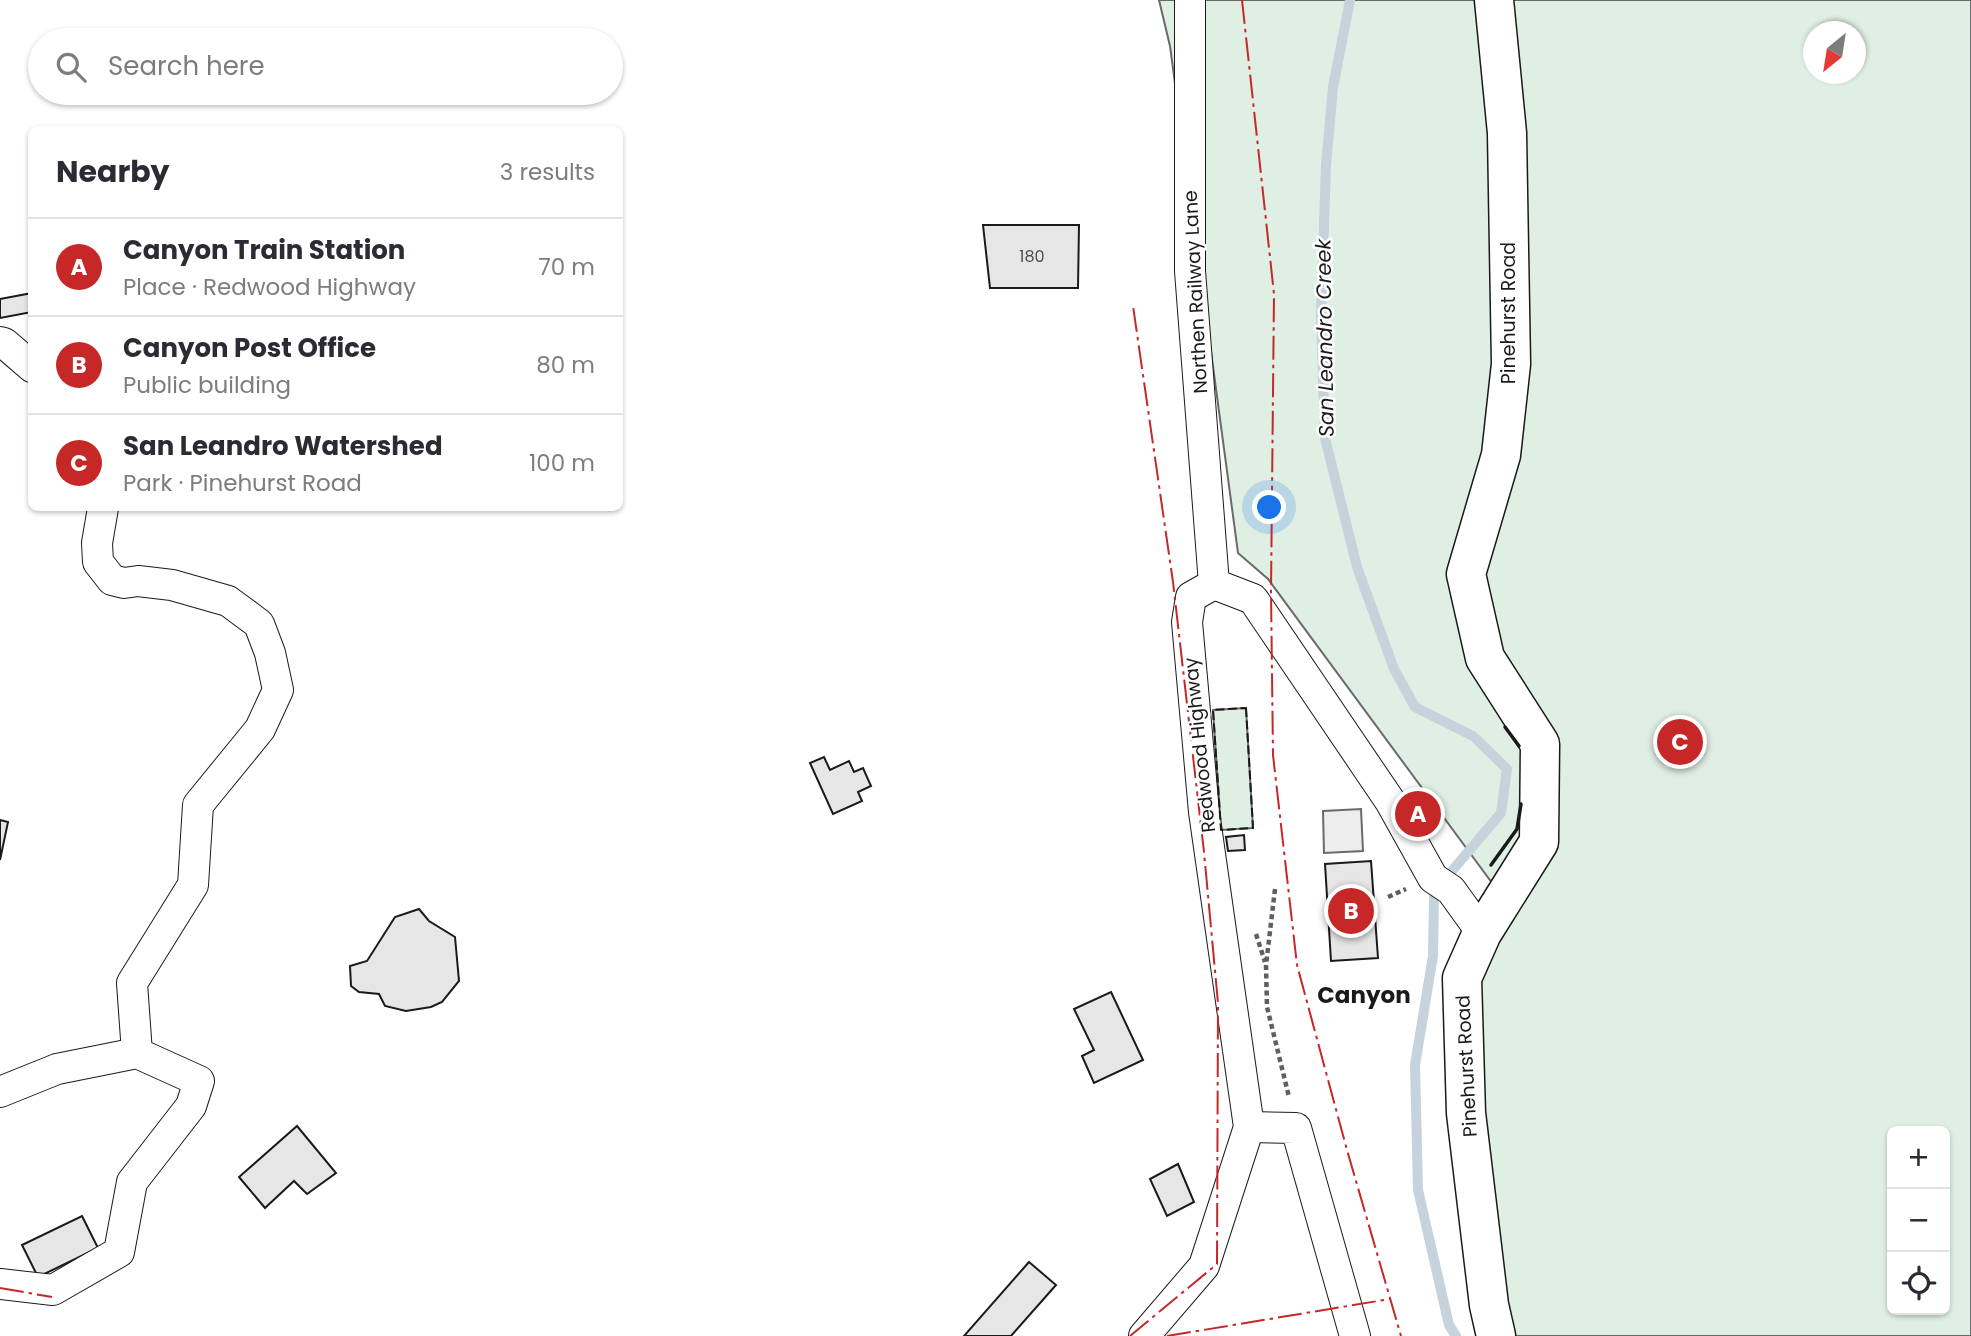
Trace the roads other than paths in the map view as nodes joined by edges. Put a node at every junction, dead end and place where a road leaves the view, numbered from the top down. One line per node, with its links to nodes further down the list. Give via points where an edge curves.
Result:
1 (1190, 0): 6 (street, Northen Railway Lane, via 1191,271)
2 (1494, 0): 7 (main road, Pinehurst Road, via 1507,133 1511,364 1501,455 1466,574 1485,658 1540,744 1539,842)
3 (0, 342): 4 (street)
4 (28, 364)
5 (102, 511): 8 (street, via 98,562 112,580 172,585 228,601 259,624 271,653 278,690 260,729 198,805 193,885 132,983)
6 (1214, 584): 7 (street, via 1253,598 1442,884); 10 (street, Redwood Highway, via 1191,597 1187,622 1204,812)
7 (1482, 933): 14 (main road, Pinehurst Road, via 1462,978 1465,1100)
8 (137, 1053): 9 (street, via 57,1069); 11 (street, via 199,1081 191,1106 132,1182 119,1252 53,1290)
9 (0, 1092)
10 (1249, 1126): 12 (street, Redwood Highway, via 1204,1266); 13 (street, via 1296,1128)
11 (0, 1283)
12 (1144, 1336)
13 (1355, 1336)
14 (1496, 1336)

